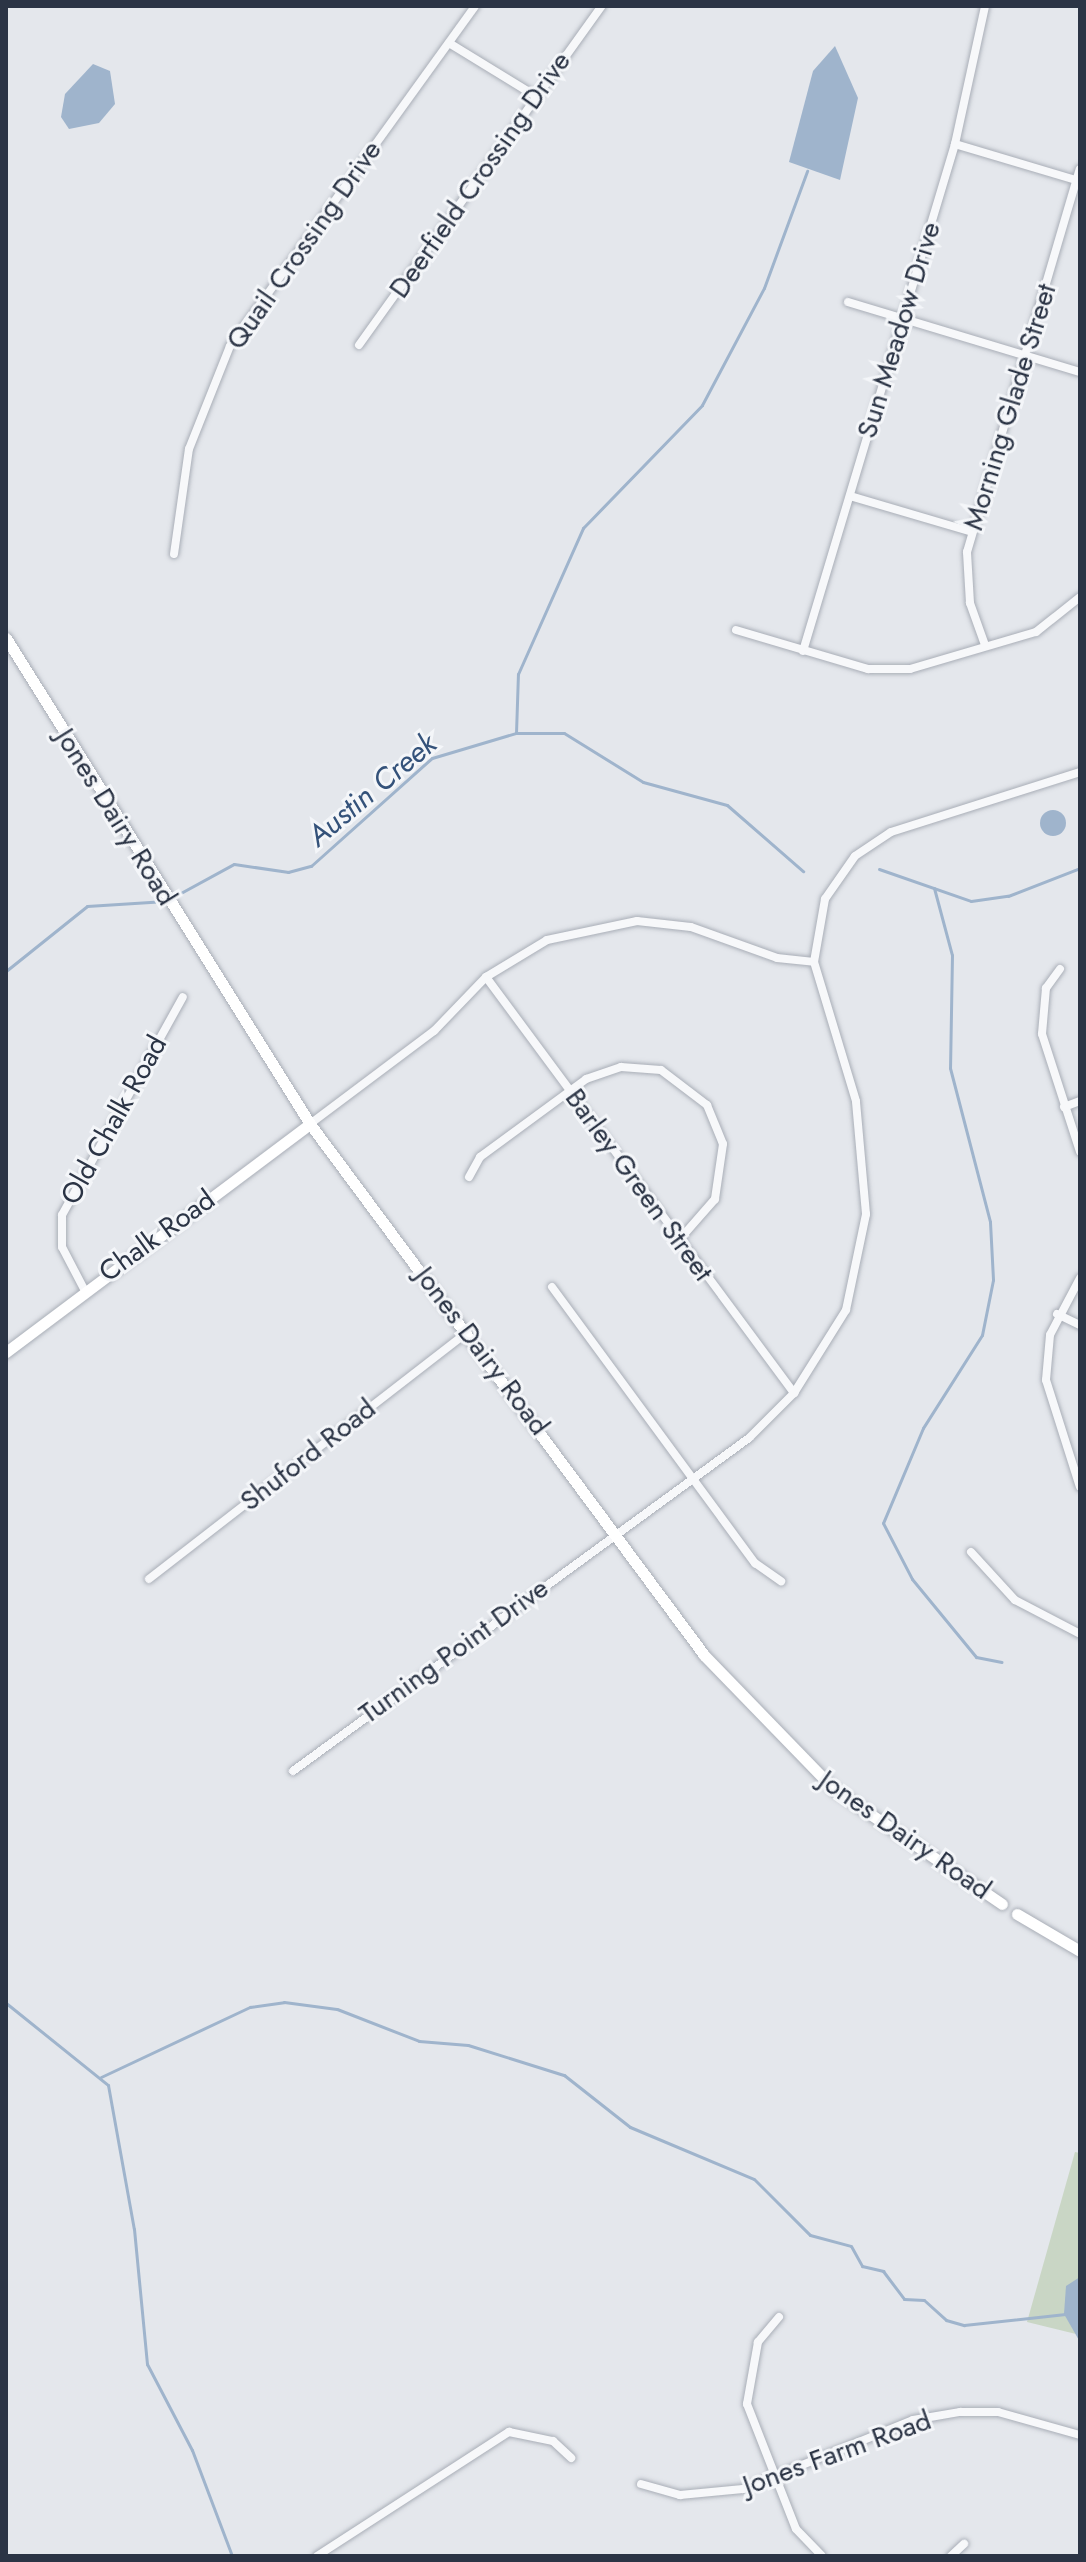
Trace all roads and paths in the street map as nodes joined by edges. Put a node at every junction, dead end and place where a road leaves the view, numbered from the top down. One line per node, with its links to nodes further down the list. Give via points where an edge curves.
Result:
1 (475, 6): 4 (street, Quail Crossing Drive)
2 (602, 6): 5 (street, Deerfield Crossing Drive)
3 (985, 6): 6 (street, Sun Meadow Drive)
4 (449, 43): 5 (street); 16 (street, Quail Crossing Drive, via 230,346 189,449)
5 (534, 95): 11 (street, Deerfield Crossing Drive, via 530,113)
6 (955, 144): 8 (street); 10 (street, Sun Meadow Drive)
7 (1080, 169): 8 (street, Morning Glade Street)
8 (1078, 181): 12 (street, Morning Glade Street)
9 (848, 302): 10 (street)
10 (903, 319): 12 (street); 14 (street, Sun Meadow Drive)
11 (359, 345)
12 (1025, 355): 13 (street); 15 (street, Morning Glade Street)
13 (1080, 372)
14 (850, 496): 15 (street); 21 (street, Sun Meadow Drive)
15 (972, 532): 20 (street, Morning Glade Street, via 966,585)
16 (174, 554)
17 (1080, 597): 20 (street, via 1036,632)
18 (736, 630): 21 (street)
19 (6, 638): 30 (street, Jones Dairy Road)
20 (985, 645): 21 (street, via 891,670)
21 (803, 651)
22 (1080, 772): 23 (street, via 909,824 855,856 825,899)
23 (814, 962): 25 (street, via 777,958 691,927 637,921 547,940); 41 (street, Turning Point Drive, via 862,1128 866,1214 846,1310)
24 (1060, 969): 29 (street, via 1046,988 1041,1023)
25 (486, 977): 27 (street, Barley Green Street); 30 (street, via 434,1031)
26 (183, 997): 36 (street, Old Chalk Road, via 62,1215 62,1247)
27 (570, 1090): 32 (street, via 480,1157); 33 (street, Barley Green Street); 33 (street, via 601,1072 641,1067 674,1077 707,1105 723,1144 722,1179 704,1215)
28 (1080, 1101): 29 (street)
29 (1064, 1107): 31 (street)
30 (310, 1124): 36 (street, Chalk Road); 39 (street, Jones Dairy Road)
31 (1080, 1152)
32 (469, 1177)
33 (680, 1239): 41 (street, Barley Green Street)
34 (1080, 1278): 37 (street)
35 (552, 1287): 42 (street)
36 (84, 1289): 40 (street, Chalk Road)
37 (1057, 1314): 38 (street); 43 (street, via 1047,1389)
38 (1080, 1325)
39 (468, 1332): 44 (street, Jones Dairy Road); 46 (street, Shuford Road)
40 (6, 1352)
41 (794, 1393): 42 (street, Turning Point Drive)
42 (692, 1479): 44 (street, Turning Point Drive); 47 (street, via 755,1563)
43 (1080, 1487)
44 (615, 1532): 49 (street, Turning Point Drive); 50 (street, Jones Dairy Road, via 704,1655 790,1752)
45 (971, 1552): 48 (street, via 1023,1606)
46 (149, 1579)
47 (781, 1581)
48 (1080, 1634)
49 (293, 1771)
50 (1002, 1904): 51 (street, Jones Dairy Road)
51 (1017, 1914): 52 (street, Jones Dairy Road)
52 (1080, 1951)
53 (779, 2317): 56 (street, via 758,2342 746,2386)
54 (1080, 2435): 56 (street, Jones Farm Road, via 998,2412 960,2412 913,2420)
55 (571, 2458): 59 (street, via 553,2441 509,2432)
56 (775, 2476): 57 (street, Jones Farm Road, via 712,2495); 60 (street, via 796,2529)
57 (641, 2484)
58 (964, 2544): 61 (street)
59 (317, 2556)
60 (822, 2556)
61 (951, 2556)

